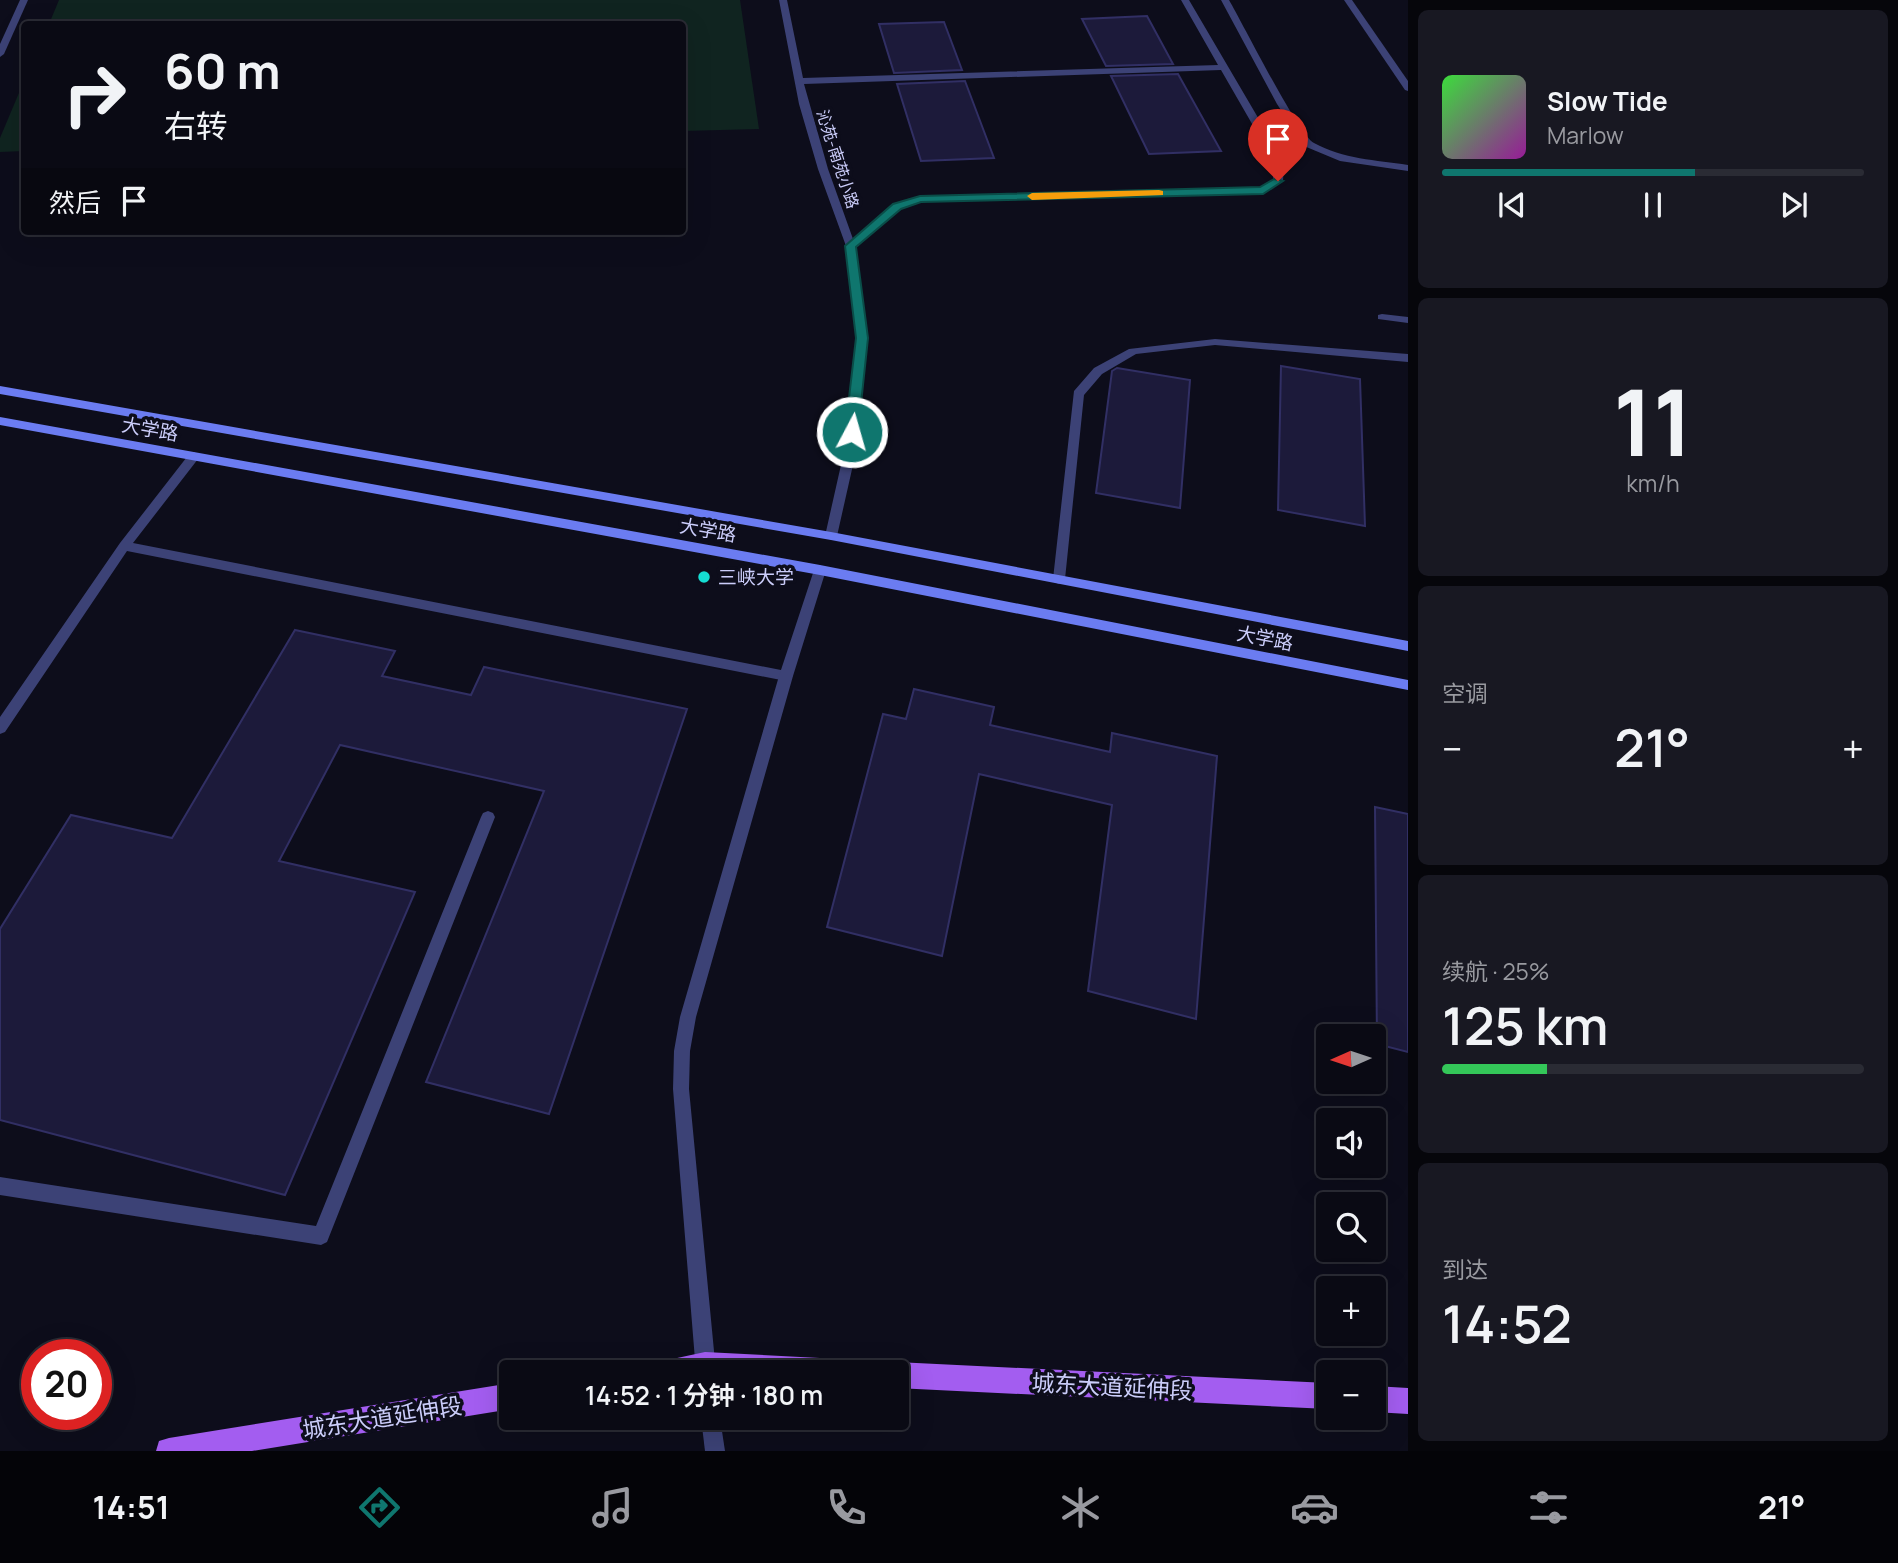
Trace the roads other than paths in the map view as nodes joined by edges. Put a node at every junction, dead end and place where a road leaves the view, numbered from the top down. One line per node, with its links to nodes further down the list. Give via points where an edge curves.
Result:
1 (24, 0): 6 (street)
2 (783, 0): 8 (street, 沁苑-南苑小路)
3 (1185, 0): 7 (street)
4 (1225, 0): 10 (street, via 1307,144 1340,158)
5 (1348, 0): 9 (street)
6 (0, 54)
7 (1224, 67): 8 (street); 11 (street, via 1279,162 1278,181 1263,190 920,199 897,207)
8 (799, 81): 11 (street, 沁苑-南苑小路, via 822,169)
9 (1408, 88)
10 (1408, 168)
11 (850, 246): 18 (street, 沁苑-南苑小路, via 862,338 849,456)
12 (1382, 317): 13 (street)
13 (1408, 320)
14 (1408, 358): 21 (street, via 1215,342 1133,351 1098,371 1078,394)
15 (0, 390): 18 (main road, 大学路)
16 (0, 421): 17 (main road, 大学路)
17 (194, 456): 19 (street); 20 (main road, 大学路)
18 (831, 536): 21 (main road, 大学路)
19 (124, 546): 23 (street); 25 (street)
20 (820, 570): 23 (street); 24 (main road, 大学路)
21 (1059, 579): 22 (main road, 大学路)
22 (1408, 646)
23 (786, 676): 28 (street, via 682,1051 681,1089)
24 (1408, 685)
25 (0, 728)
26 (488, 817): 27 (street, via 321,1236)
27 (0, 1186)
28 (704, 1360)
29 (909, 1376): 30 (main road, 城东大道延伸段)
30 (1316, 1395)
31 (499, 1398): 35 (main road, 城东大道延伸段)
32 (1386, 1400): 33 (main road)
33 (1408, 1401)
34 (712, 1430): 36 (street)
35 (169, 1451)
36 (715, 1451)

